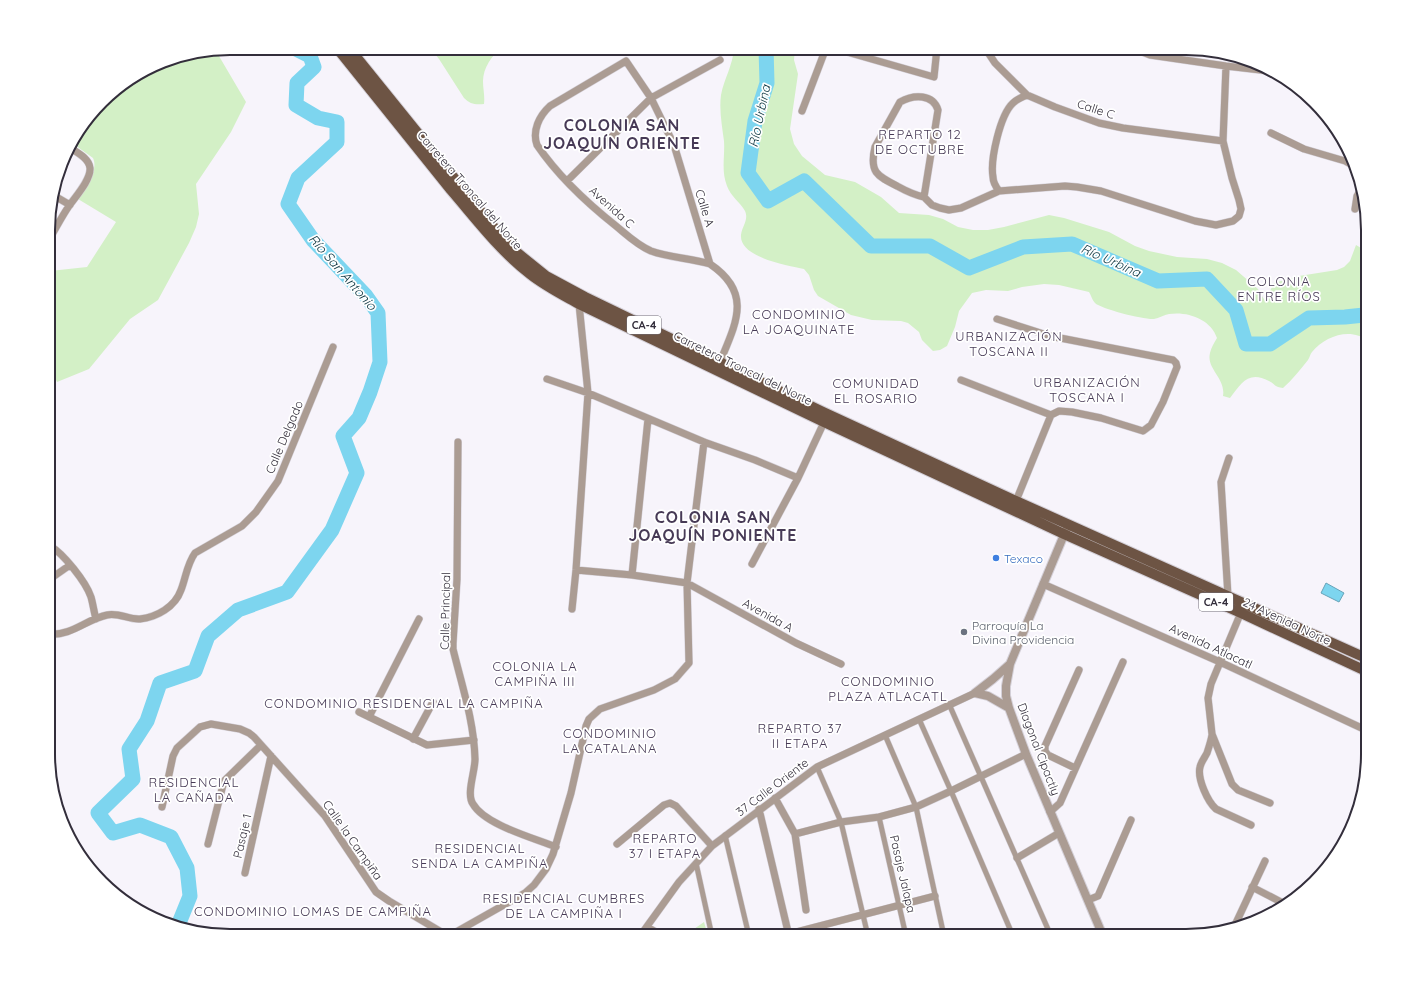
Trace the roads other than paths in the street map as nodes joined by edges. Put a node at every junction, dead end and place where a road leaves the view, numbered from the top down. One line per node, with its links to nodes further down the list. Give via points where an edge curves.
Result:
1 (343, 55): 28 (main road, Carretera Troncal del Norte / CA-4, via 482,227 531,275)
2 (355, 55): 31 (main road, Carretera Troncal del Norte / CA-4, via 509,246 530,264 546,276 585,297)
3 (823, 55): 13 (street)
4 (857, 55): 5 (street, via 934,77)
5 (936, 55)
6 (990, 55): 11 (street, Calle C)
7 (1150, 55): 9 (street)
8 (720, 60): 12 (street)
9 (1226, 66): 10 (street); 16 (street)
10 (1254, 69)
11 (1027, 95): 16 (street, Calle C, via 1099,123); 20 (street, via 1013,102 1005,114 997,138 992,176)
12 (651, 98): 14 (street, Calle A, via 626,61 550,106); 19 (street); 27 (street, Calle A, via 674,145)
13 (802, 111)
14 (537, 123): 19 (street, Avenida C, via 537,145)
15 (1271, 133): 18 (street, via 1304,149)
16 (1223, 141): 20 (street, via 1241,209 1239,216 1224,224 1195,221 1090,188 1065,186)
17 (74, 151): 24 (street, via 86,160 90,168 88,177)
18 (1348, 162)
19 (567, 181): 27 (street, Avenida C, via 602,215 639,245 657,253)
20 (999, 192): 22 (street, via 961,208 949,210 932,204)
21 (1358, 195): 25 (street)
22 (924, 197): 22 (street, via 879,177 873,164 875,147 900,102 906,98 930,99 938,110)
23 (58, 198): 24 (street)
24 (70, 205): 26 (street)
25 (1355, 209)
26 (55, 230)
27 (710, 264): 31 (street, via 729,280 737,300 734,326)
28 (580, 304): 34 (street); 36 (main road, Carretera Troncal del Norte / CA-4)
29 (998, 319): 35 (street, via 1050,336 1172,360 1176,363 1177,367 1163,402 1151,425 1143,431 1072,412 1059,411)
30 (333, 347): 56 (street, Calle Delgado, via 278,482 256,512 242,526 195,553 190,560 178,597 164,611 139,619 107,614)
31 (720, 362): 36 (main road, Carretera Troncal del Norte / CA-4)
32 (547, 379): 34 (street)
33 (961, 380): 35 (street)
34 (588, 393): 37 (street); 47 (street)
35 (1051, 415): 42 (street)
36 (826, 418): 41 (street); 42 (main road, Carretera Troncal del Norte / CA-4); 43 (main road, Carretera Troncal del Norte / CA-4)
37 (648, 419): 39 (street); 48 (street)
38 (458, 442): 77 (street, Calle Principal, via 457,579 453,649 469,709)
39 (704, 442): 41 (street); 50 (street)
40 (1229, 458): 52 (street, via 1221,482)
41 (798, 478): 45 (street)
42 (1016, 501): 43 (main road, Carretera Troncal del Norte / CA-4)
43 (1066, 529): 51 (street, Diagonal Cipactly); 52 (main road, 24 Avenida Norte / CA-4); 55 (main road, 24 Avenida Norte / CA-4)
44 (55, 550): 46 (street)
45 (752, 564)
46 (70, 565): 49 (street); 56 (street, via 90,596)
47 (576, 570): 48 (street); 54 (street)
48 (632, 575): 50 (street)
49 (55, 576)
50 (687, 582): 62 (street, Avenida A, via 796,643); 101 (street, via 689,663 675,679 654,690 600,709 589,719)
51 (1043, 584): 61 (street, Avenida Atlacatl); 63 (street, Diagonal Cipactly)
52 (1228, 596): 53 (main road, 24 Avenida Norte / CA-4)
53 (1246, 604): 55 (street); 59 (main road, 24 Avenida Norte / CA-4)
54 (572, 609)
55 (1241, 613): 61 (street); 64 (main road, 24 Avenida Norte / CA-4)
56 (96, 619): 58 (street, Calle Delgado, via 65,634)
57 (419, 619): 71 (street)
58 (55, 634)
59 (1361, 656)
60 (1123, 662): 82 (street)
61 (1220, 662): 73 (street, Avenida Atlacatl); 74 (street, via 1208,698)
62 (840, 664)
63 (1010, 664): 66 (street); 69 (street, Diagonal Cipactly, via 1006,686)
64 (1361, 669)
65 (1079, 670): 82 (street, via 1045,746 1048,754)
66 (975, 693): 68 (street, 37 Calle Oriente); 69 (street, via 988,696)
67 (433, 702): 76 (street)
68 (949, 704): 72 (street, 37 Calle Oriente); 83 (street)
69 (1009, 708): 79 (street, Diagonal Cipactly)
70 (359, 712): 71 (street)
71 (370, 717): 76 (street)
72 (918, 718): 75 (street, 37 Calle Oriente); 84 (street)
73 (1361, 728)
74 (1212, 734): 86 (street, via 1233,786); 94 (street, via 1200,766 1206,795 1216,809)
75 (885, 735): 81 (street, 37 Calle Oriente); 88 (street)
76 (413, 739): 77 (street, via 427,745)
77 (474, 740): 101 (street, Calle Principal, via 475,769 470,795 473,804 495,822)
78 (261, 745): 80 (street, Calle la Campiña); 87 (street, Calle la Campiña, via 245,730 211,724 200,727 174,752); 98 (street, via 224,781)
79 (1026, 754): 83 (street); 90 (street, Diagonal Cipactly)
80 (271, 756): 105 (street, Pasaje 1); 116 (street, Calle la Campiña, via 325,816 376,892)
81 (817, 767): 85 (street, 37 Calle Oriente); 93 (street)
82 (1075, 768): 90 (street, via 1060,803)
83 (981, 776): 84 (street); 102 (street)
84 (951, 791): 88 (street); 128 (street)
85 (775, 798): 89 (street, 37 Calle Oriente); 96 (street)
86 (1270, 803)
87 (162, 807)
88 (916, 807): 91 (street); 107 (street)
89 (760, 809): 97 (street, 37 Calle Oriente); 122 (street)
90 (1050, 812): 95 (street, Diagonal Cipactly)
91 (879, 817): 93 (street); 110 (street, Pasaje Jalapa)
92 (1131, 820): 108 (street, via 1098,896)
93 (842, 822): 96 (street); 112 (street)
94 (1251, 825)
95 (1059, 833): 102 (street); 108 (street, Diagonal Cipactly)
96 (795, 834): 111 (street)
97 (725, 835): 100 (street, 37 Calle Oriente); 121 (street)
98 (208, 844)
99 (617, 844): 100 (street, via 664,805 670,803 676,806)
100 (712, 846): 104 (street, 37 Calle Oriente)
101 (556, 847): 117 (street, via 546,869 524,894)
102 (1017, 858): 129 (street)
103 (1265, 861): 106 (street)
104 (696, 863): 115 (street, 37 Calle Oriente); 120 (street)
105 (245, 873)
106 (1252, 887): 109 (street); 113 (street)
107 (935, 896): 110 (street); 127 (street)
108 (1088, 900): 130 (street, Diagonal Cipactly)
109 (1279, 902)
110 (900, 906): 112 (street); 126 (street, Pasaje Jalapa)
111 (806, 910)
112 (864, 915): 114 (street); 125 (street)
113 (1237, 921)
114 (824, 925): 123 (street); 124 (street)
115 (647, 926): 118 (street, 37 Calle Oriente); 119 (street)
116 (436, 929)
117 (461, 929)
118 (645, 929)
119 (652, 929)
120 (710, 929)
121 (747, 929)
122 (788, 929)
123 (810, 929)
124 (825, 929)
125 (867, 929)
126 (905, 929)
127 (942, 929)
128 (1010, 929)
129 (1048, 929)
130 (1100, 929)

